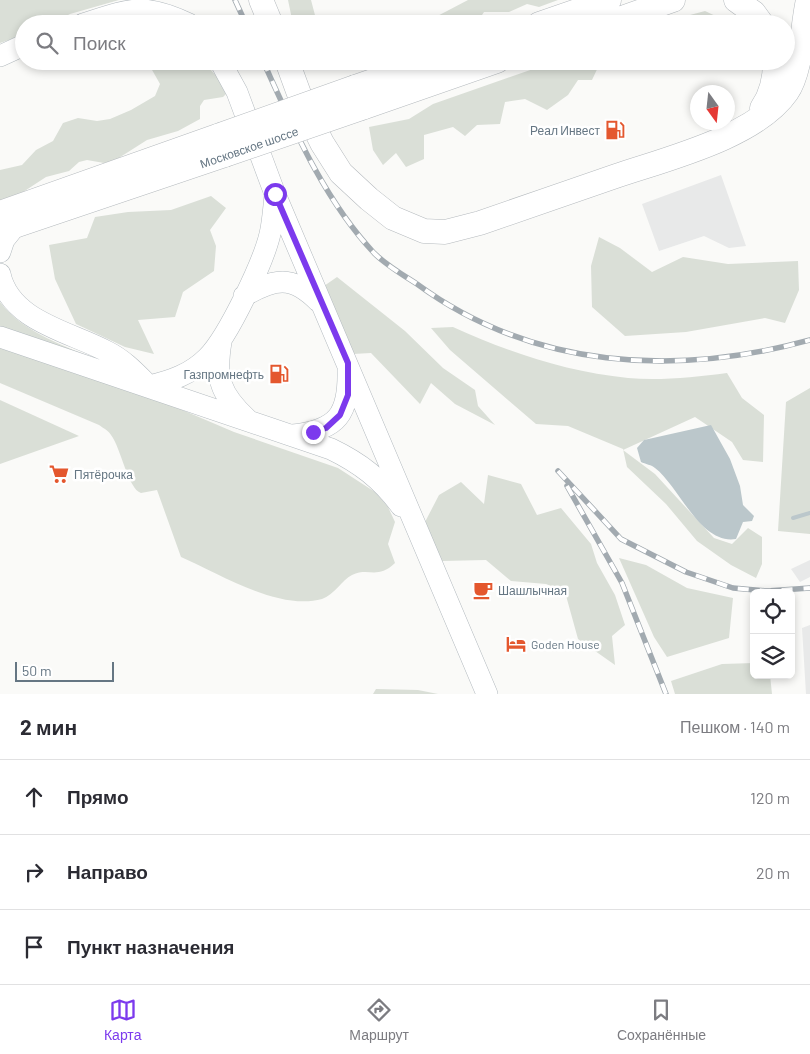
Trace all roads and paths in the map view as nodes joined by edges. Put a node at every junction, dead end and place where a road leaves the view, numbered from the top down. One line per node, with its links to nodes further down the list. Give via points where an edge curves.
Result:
1 (261, 0): 10 (main road)
2 (280, 0): 11 (main road)
3 (609, 0): 12 (main road)
4 (685, 0): 7 (main road)
5 (736, 0): 14 (main road)
6 (808, 0): 23 (main road, via 795,71 788,90 776,105)
7 (665, 3): 13 (main road)
8 (111, 15): 9 (main road, via 144,9)
9 (170, 15)
10 (267, 15)
11 (281, 15)
12 (565, 15)
13 (631, 15)
14 (755, 15)
15 (15, 49): 16 (main road)
16 (0, 56)
17 (225, 70): 24 (main road, via 237,92)
18 (291, 70): 23 (main road, via 310,118 341,173 393,218 424,231 445,232 480,223 718,141)
19 (412, 70): 22 (main road, Московское шоссе)
20 (463, 70): 22 (main road, Московское шоссе)
21 (775, 70): 23 (main road, via 768,100)
22 (358, 98): 25 (main road, Московское шоссе, bridge)
23 (753, 121)
24 (275, 194): 28 (main road, via 271,229); 29 (main road)
25 (5, 223): 26 (main road)
26 (0, 252)
27 (0, 274): 33 (main road, via 10,296 26,312 49,326 109,352)
28 (244, 296): 29 (main road, via 262,285 280,281 294,283 307,290); 31 (main road)
29 (322, 305): 32 (main road)
30 (0, 337): 33 (main road)
31 (221, 342): 33 (main road, via 191,371 174,380); 34 (main road, via 218,362 223,392)
32 (348, 363): 35 (main road, via 348,395 340,415 326,428); 36 (main road)
33 (150, 386): 34 (main road)
34 (249, 421): 35 (main road)
35 (288, 435): 36 (main road, via 357,462 387,488)
36 (414, 524): 37 (main road)
37 (487, 694)

